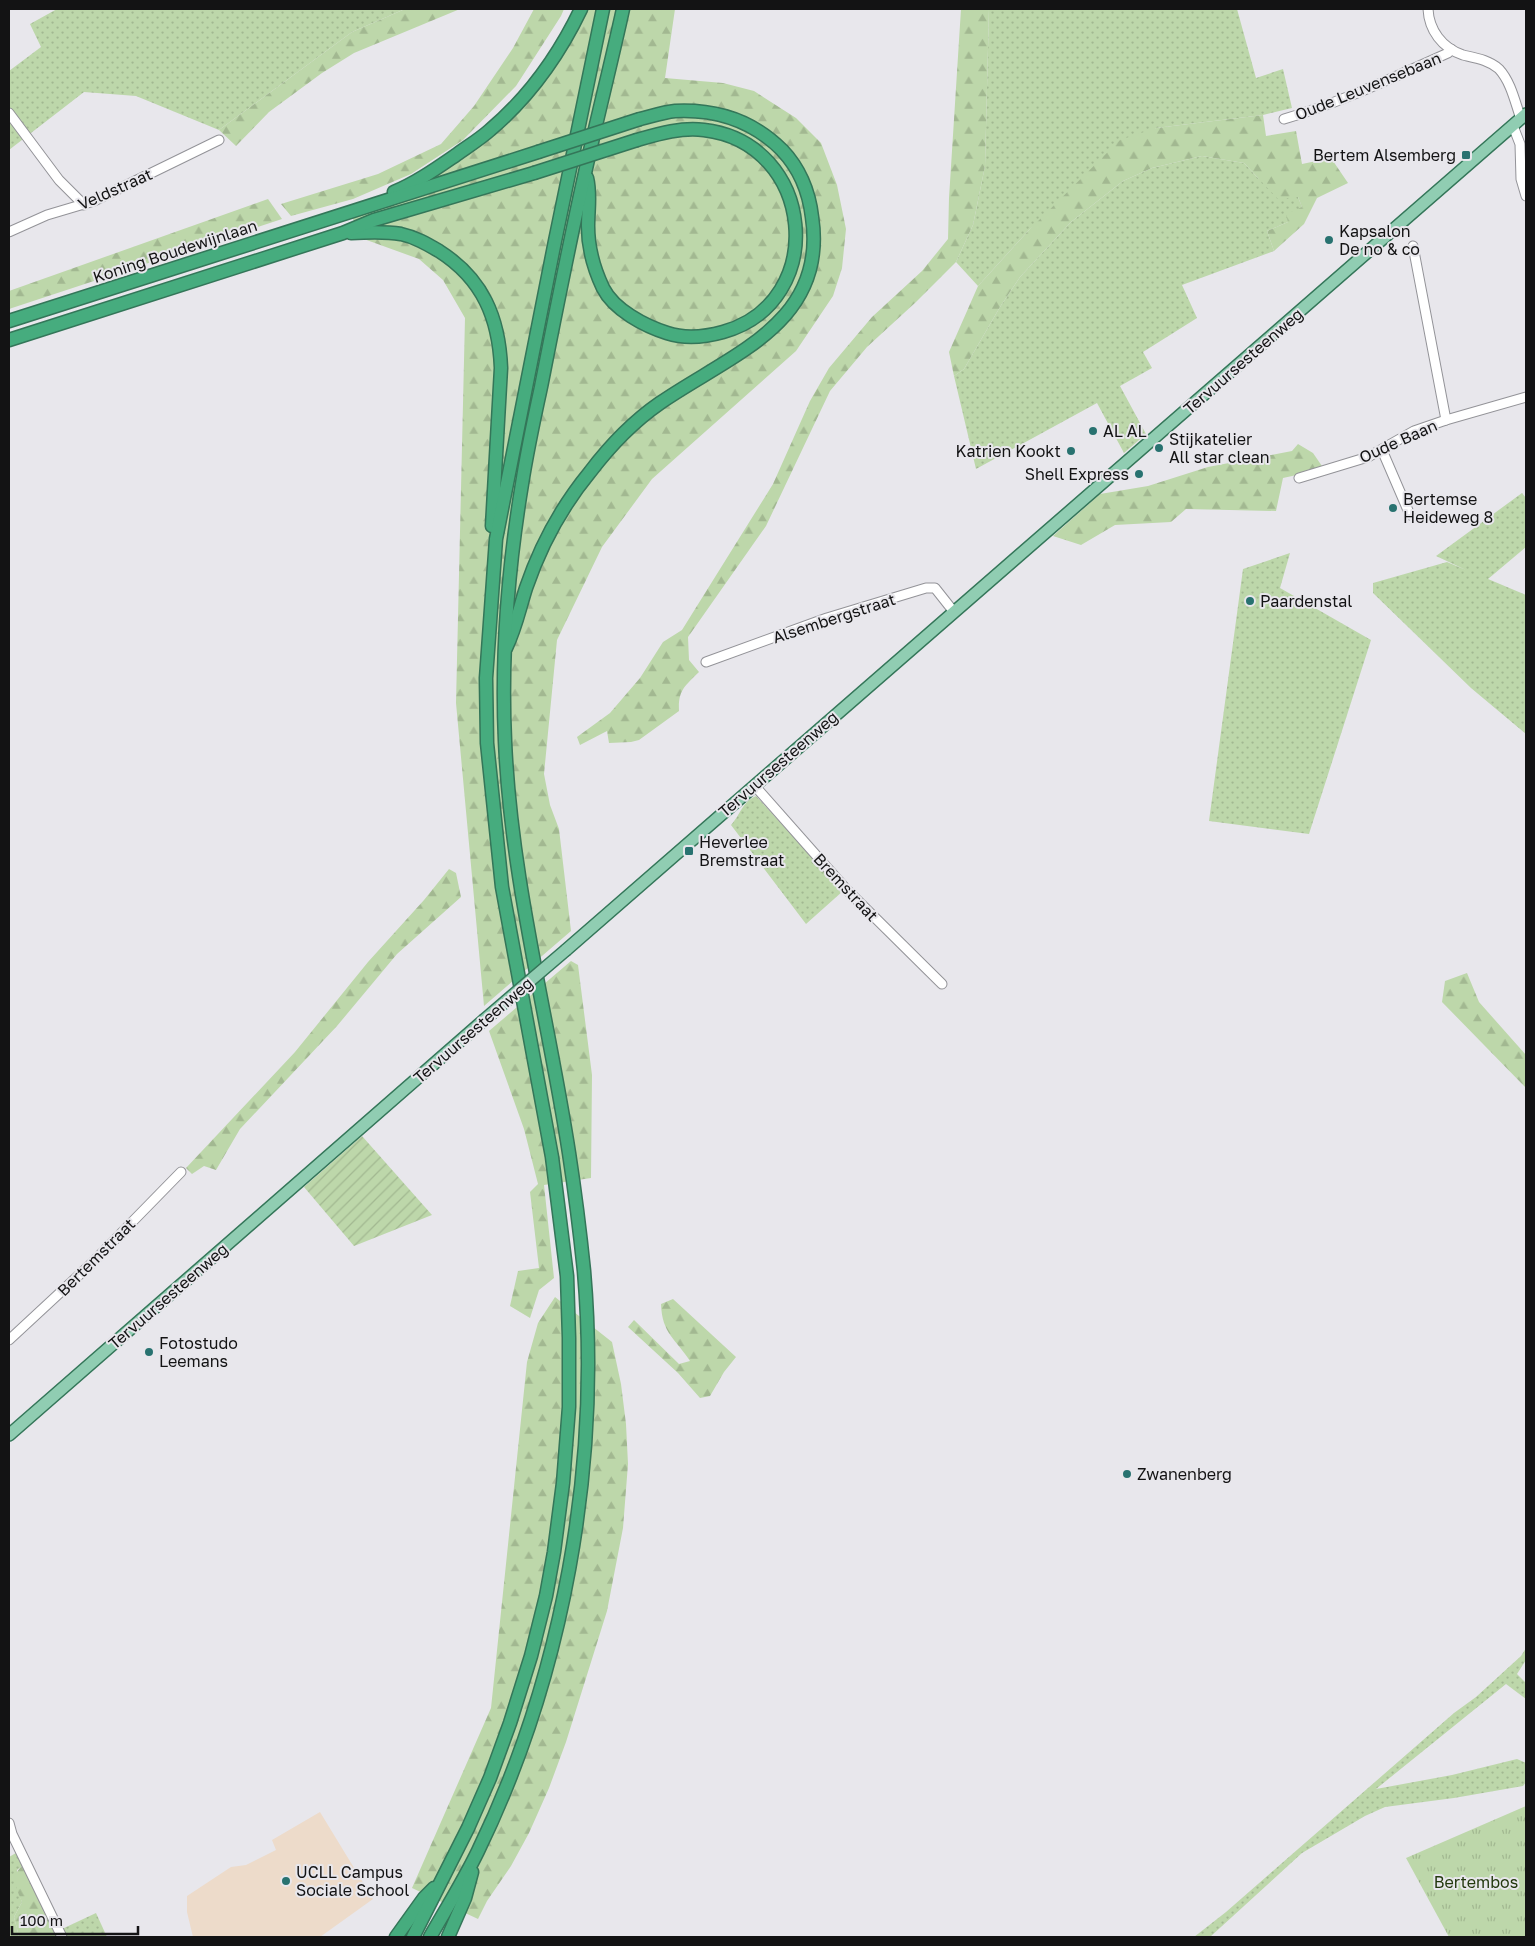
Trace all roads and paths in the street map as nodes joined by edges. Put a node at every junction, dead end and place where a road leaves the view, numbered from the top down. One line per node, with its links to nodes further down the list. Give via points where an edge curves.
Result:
1 (581, 9): 13 (highway, via 535,84 489,131 402,188)
2 (604, 9): 24 (highway)
3 (623, 9): 10 (highway)
4 (1428, 9): 5 (street, via 1432,28)
5 (1451, 49): 7 (street, Oude Leuvensebaan, via 1448,54 1378,84 1313,111); 8 (street, via 1486,61 1499,70 1510,86)
6 (9, 113): 12 (street, via 59,180)
7 (1284, 119)
8 (1520, 120): 11 (street, via 1522,179); 25 (main road, Tervuursesteenweg)
9 (219, 140): 12 (street, Veldstraat)
10 (585, 172): 15 (highway, bridge, via 590,188 588,228 591,260 604,290 624,311 648,327 671,335 692,337 732,330 765,308 782,287 795,250 796,221 792,202 776,171 762,157 745,144 704,130 682,130 637,140 374,220); 26 (highway, via 521,486 507,602)
11 (1526, 196)
12 (84, 205): 14 (street, Veldstraat, via 47,215)
13 (350, 211): 17 (highway, Koning Boudewijnlaan); 26 (highway, bridge, via 673,111 703,111 751,125 771,139 790,159 803,180 815,237 811,268 798,300 756,343 658,405 622,436 590,471 562,510 543,548)
14 (9, 232)
15 (343, 233): 18 (highway, Koning Boudewijnlaan); 24 (highway, via 380,232 422,240 453,260 486,299 497,332 501,368 492,526)
16 (1413, 246): 20 (street)
17 (9, 321)
18 (9, 340)
19 (1526, 397): 20 (street, Oude Baan)
20 (1446, 420): 21 (street, Oude Baan, via 1414,431)
21 (1382, 450): 22 (street, Oude Baan); 23 (street)
22 (1299, 478)
23 (1410, 515)
24 (496, 539): 35 (highway, via 486,678 487,743 502,887 552,1157 568,1312 569,1407 554,1552 531,1656 490,1778)
25 (954, 612): 27 (street, Alsembergstraat, via 935,588 926,588 827,618); 28 (main road, Tervuursesteenweg)
26 (505, 650): 34 (highway, via 505,741 519,882 568,1152 584,1274 586,1407 572,1553 550,1652 528,1728)
27 (706, 662)
28 (754, 785): 29 (street, Bremstraat, via 846,889); 32 (main road, Tervuursesteenweg, bridge)
29 (942, 984)
30 (181, 1172): 31 (street, Bertemstraat, via 92,1264)
31 (9, 1340)
32 (9, 1435)
33 (9, 1823): 36 (street)
34 (477, 1853): 39 (highway); 40 (highway, via 465,1898)
35 (445, 1877): 37 (highway, via 424,1898); 38 (highway)
36 (62, 1937)
37 (396, 1937)
38 (413, 1937)
39 (430, 1937)
40 (448, 1937)

